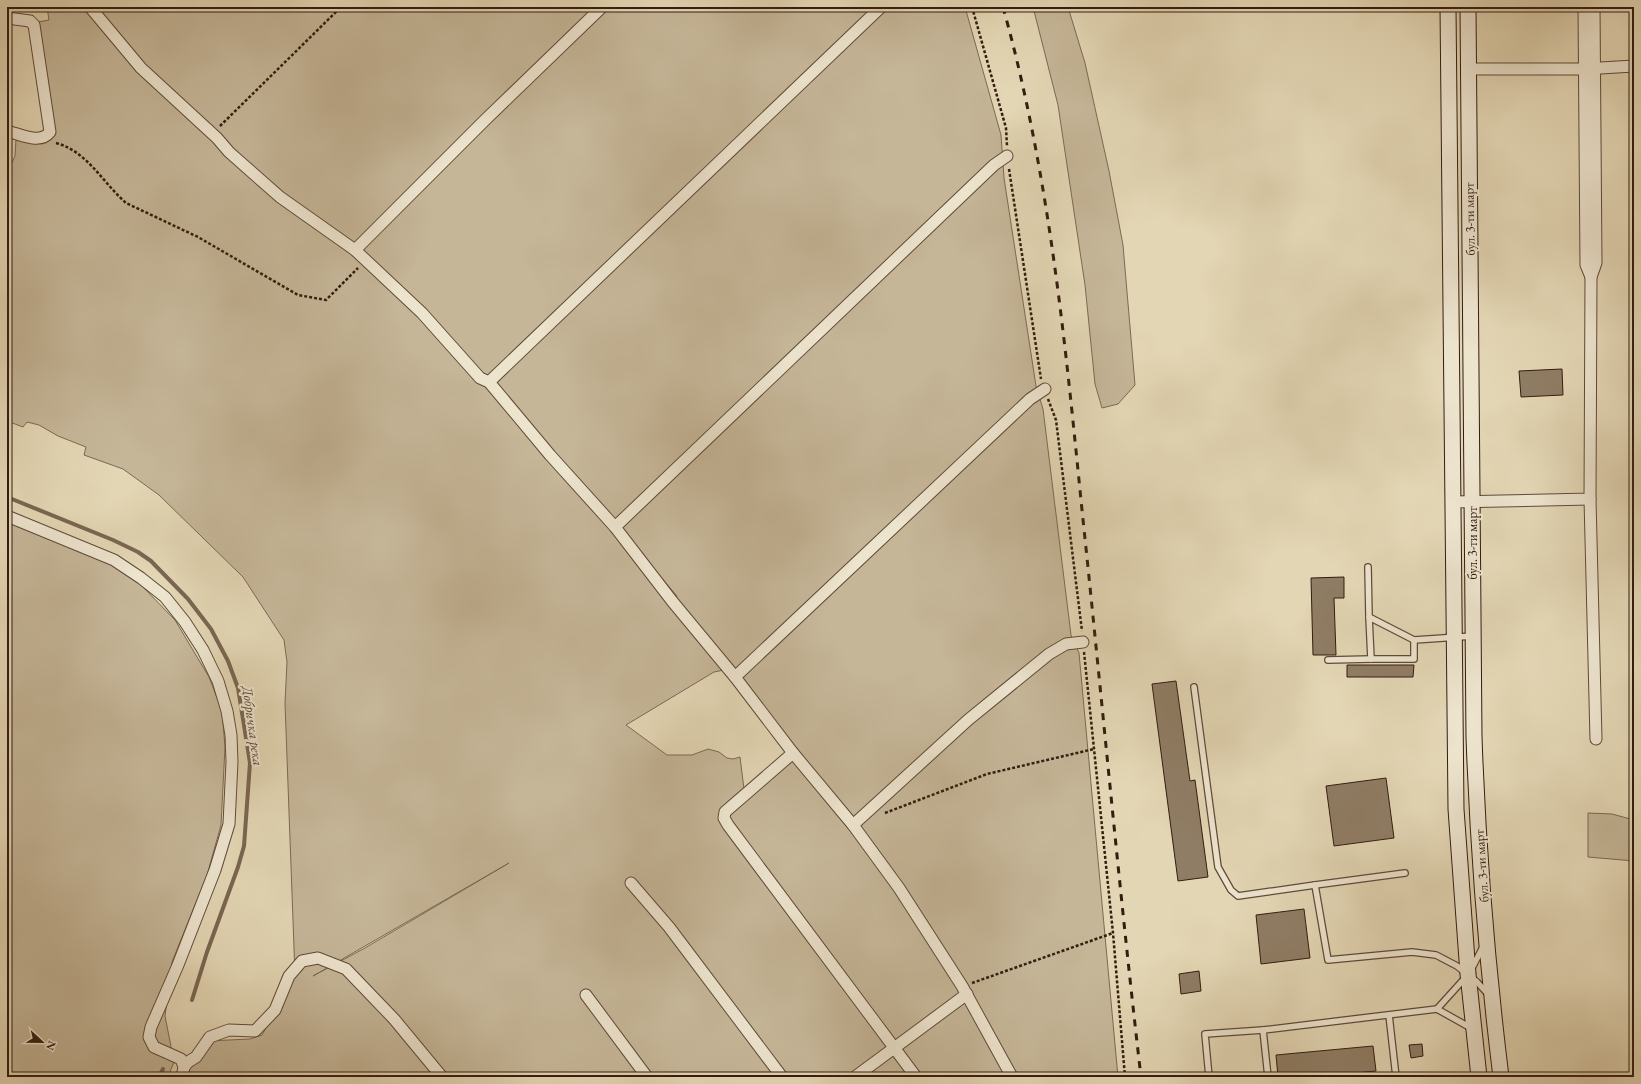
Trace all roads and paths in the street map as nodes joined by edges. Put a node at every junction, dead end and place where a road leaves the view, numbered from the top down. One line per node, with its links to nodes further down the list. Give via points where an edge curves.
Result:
1 (90, 7): 15 (street, via 141,68)
2 (341, 7): 15 (path)
3 (602, 7): 18 (street)
4 (881, 7): 20 (street)
5 (972, 7): 17 (path, via 1006,128)
6 (1448, 7): 24 (main road, бул. 3-ти март)
7 (1468, 7): 13 (main road, бул. 3-ти март)
8 (1584, 7): 12 (street)
9 (1594, 7): 12 (street)
10 (7, 18): 16 (street, via 30,21 34,25 50,132)
11 (1634, 66): 12 (street)
12 (1589, 68): 13 (street); 22 (street, via 1586,265 1591,277)
13 (1468, 69): 23 (main road, бул. 3-ти март)
14 (7, 131): 16 (street)
15 (212, 134): 18 (street, via 280,197)
16 (40, 139): 19 (path, via 59,144 74,152 90,164 126,203 198,237 298,295 326,300)
17 (1007, 156): 21 (path, via 1040,375); 26 (street, via 994,165)
18 (355, 250): 19 (street)
19 (366, 260): 20 (street, via 422,313 480,378)
20 (489, 382): 26 (street)
21 (1045, 389): 32 (path, via 1056,420); 35 (street, via 1030,399)
22 (1590, 499): 23 (street); 37 (street)
23 (1472, 500): 24 (street); 29 (main road, бул. 3-ти март)
24 (1453, 502): 30 (main road, бул. 3-ти март)
25 (7, 516): 56 (street, via 114,560 165,597 203,650 218,681 227,711 231,755 230,824 215,870 149,1037 151,1043)
26 (615, 527): 35 (street, via 672,601)
27 (1368, 567): 28 (lane)
28 (1369, 617): 31 (lane); 33 (lane)
29 (1473, 636): 30 (lane); 46 (main road, бул. 3-ти март, via 1476,809)
30 (1454, 637): 31 (lane); 47 (main road, бул. 3-ти март, via 1456,809)
31 (1414, 640): 33 (lane, via 1414,659)
32 (1083, 642): 38 (path); 41 (street, via 1066,644 1049,654 968,720)
33 (1371, 659): 34 (lane)
34 (1328, 660)
35 (736, 677): 39 (street)
36 (1194, 687): 44 (lane, via 1218,867 1231,890 1238,896)
37 (1596, 739)
38 (1094, 749): 40 (path, via 986,774); 45 (path)
39 (793, 753): 41 (street); 55 (street, via 724,812 724,818)
40 (883, 814)
41 (854, 825): 48 (street, via 899,888)
42 (1405, 872): 44 (lane)
43 (631, 882): 59 (street, via 669,927)
44 (1315, 885): 47 (lane, via 1328,960 1420,952 1448,960)
45 (1113, 933): 48 (path); 63 (path)
46 (1486, 938): 47 (lane); 50 (main road, бул. 3-ти март)
47 (1468, 974): 50 (lane); 51 (lane); 53 (main road, бул. 3-ти март)
48 (964, 990): 55 (street); 62 (street)
49 (586, 995): 58 (street)
50 (1492, 1000): 68 (main road, бул. 3-ти март)
51 (1437, 1009): 52 (lane); 53 (lane)
52 (1389, 1015): 54 (lane); 66 (lane)
53 (1473, 1029): 67 (main road, бул. 3-ти март)
54 (1263, 1030): 64 (lane, via 1205,1034); 65 (lane)
55 (895, 1048): 60 (street); 61 (street)
56 (182, 1067): 57 (street, via 196,1057 210,1037 228,1030 254,1031 275,1010 289,976 302,962 318,958 346,969 394,1019)
57 (442, 1077)
58 (648, 1077)
59 (782, 1077)
60 (855, 1077)
61 (916, 1077)
62 (1012, 1077)
63 (1125, 1077)
64 (1209, 1077)
65 (1268, 1077)
66 (1396, 1077)
67 (1479, 1077)
68 (1501, 1077)

